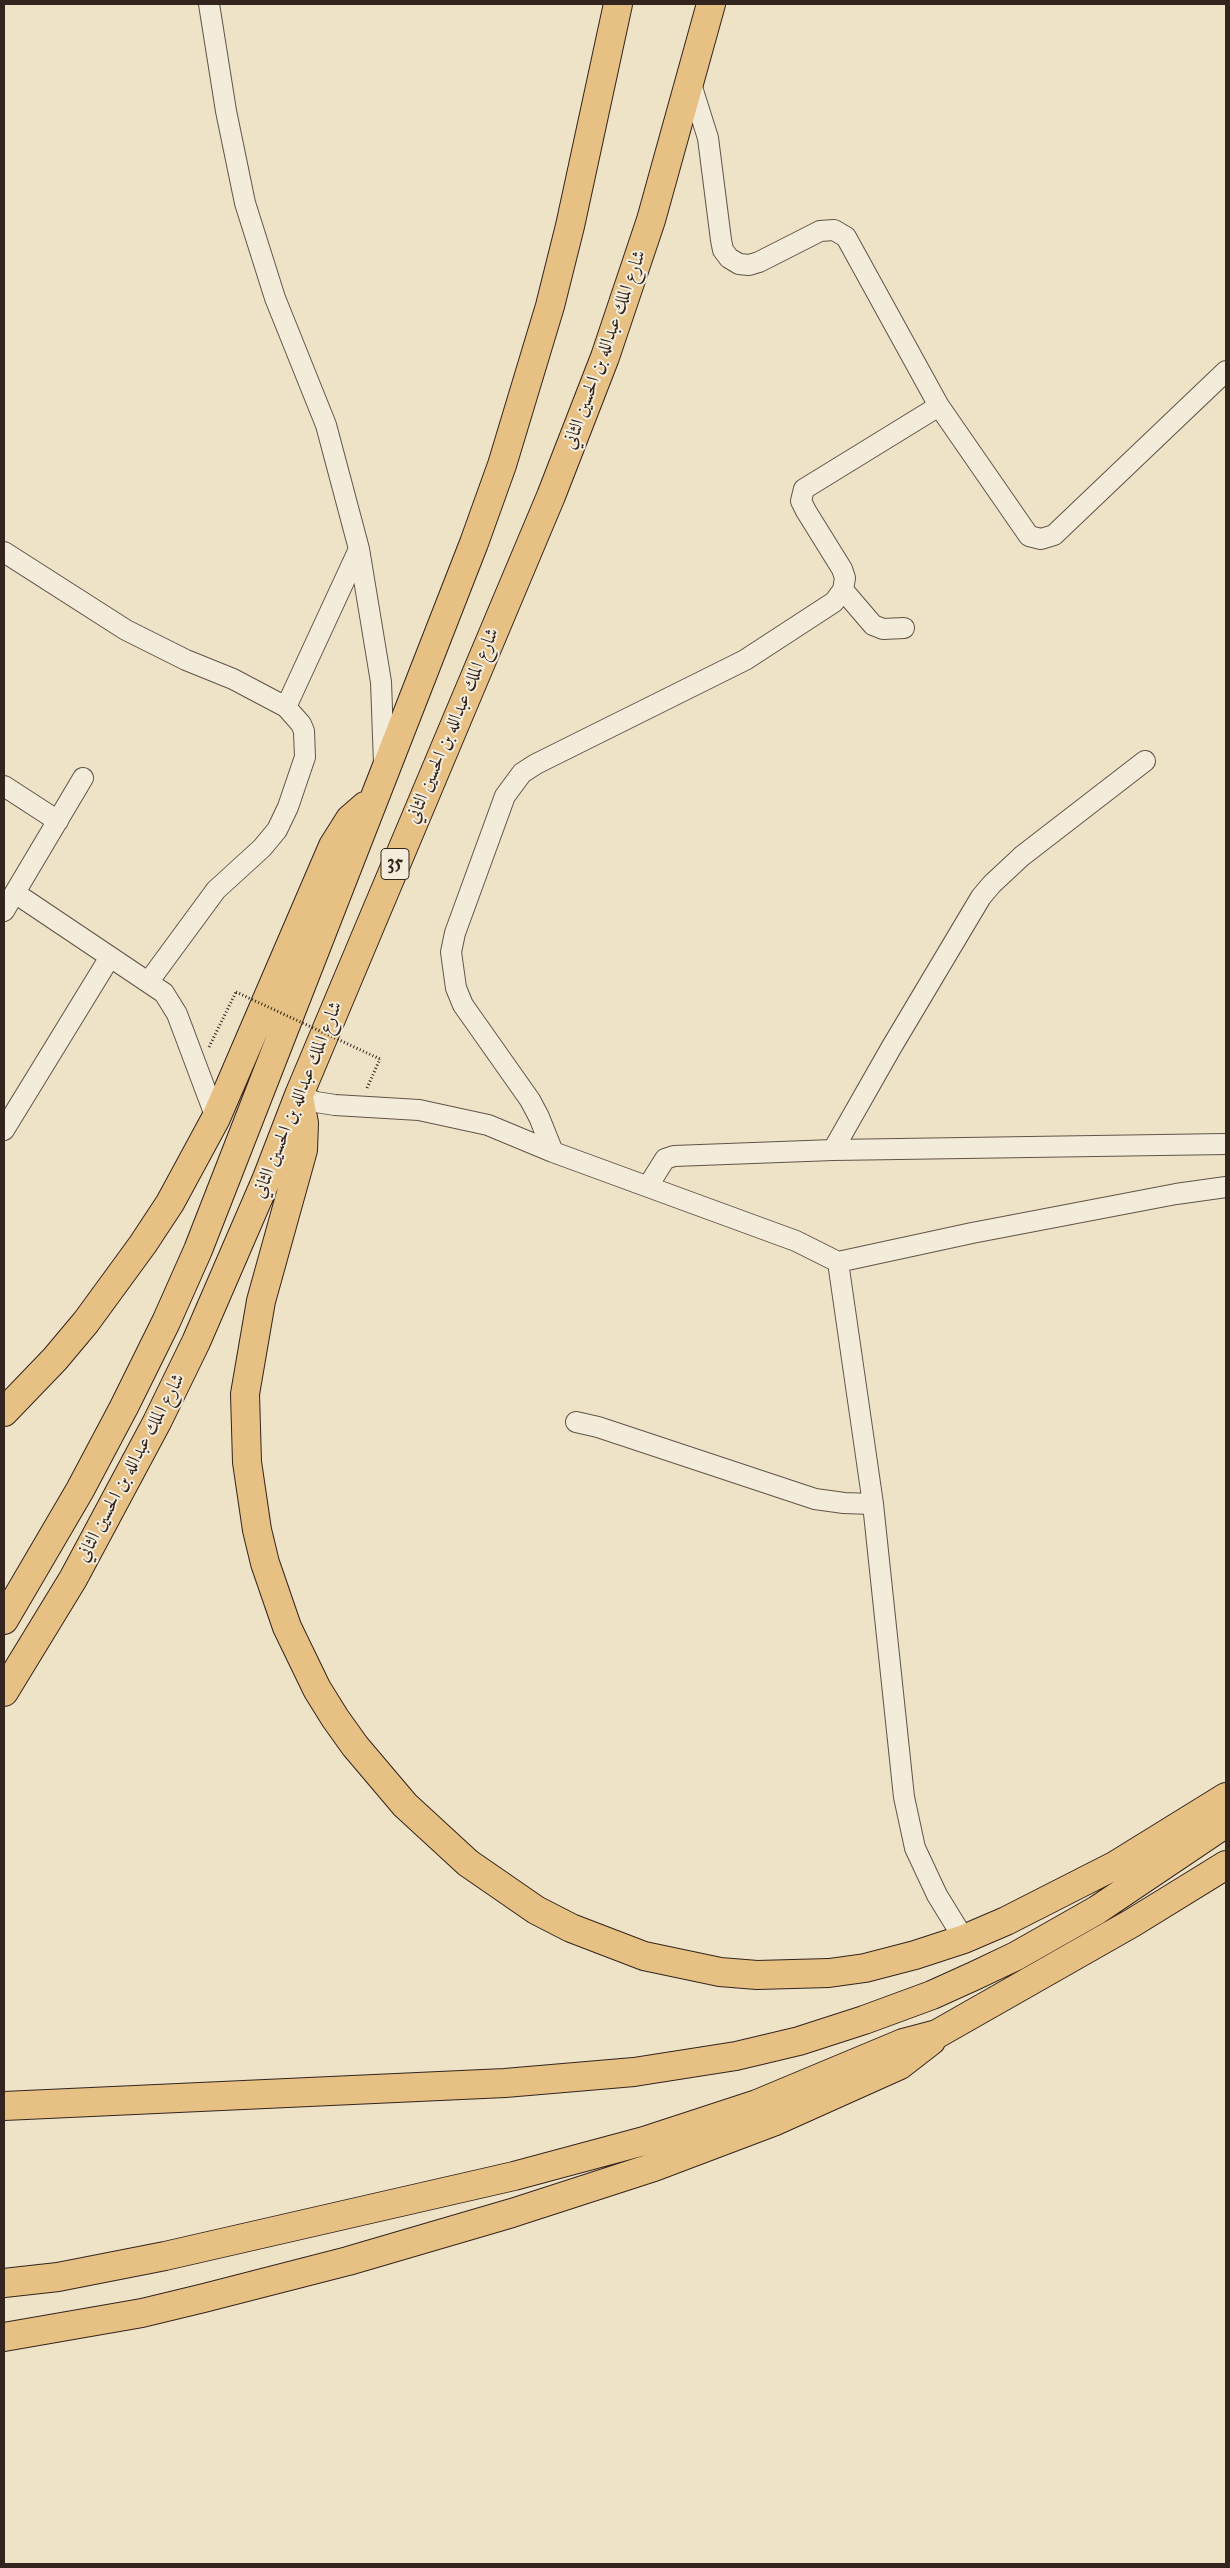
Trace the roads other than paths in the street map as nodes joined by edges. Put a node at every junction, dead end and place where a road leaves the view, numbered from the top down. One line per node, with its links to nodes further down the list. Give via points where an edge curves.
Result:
1 (209, 4): 7 (street, شارع الملك عبدالله بن الحسين الثاني / 35, via 226,111 248,212 275,298 326,425)
2 (618, 4): 13 (highway, شارع الملك عبدالله بن الحسين الثاني / 35, via 570,226 527,386 474,543)
3 (711, 4): 4 (highway, شارع الملك عبدالله بن الحسين الثاني / 35)
4 (690, 81): 6 (street, via 708,138 721,240 729,258 738,264 749,265 820,231 834,230 846,236); 22 (highway, شارع الملك عبدالله بن الحسين الثاني / 35, via 629,289 551,496)
5 (1226, 371): 6 (street, via 1054,535 1041,539 1029,536 1016,520)
6 (939, 406): 9 (street, via 804,488 801,501 842,569 845,578)
7 (359, 549): 11 (street); 13 (street, شارع الملك عبدالله بن الحسين الثاني / 35, via 381,682)
8 (4, 552): 11 (street, via 126,630)
9 (843, 590): 10 (street, via 873,625 894,630); 27 (street, via 834,602 745,660 536,764 522,773 505,796 451,952 456,988 464,1005 530,1100)
10 (904, 628)
11 (286, 707): 21 (street, via 301,724 306,746 288,807 277,830 216,890)
12 (1145, 761): 26 (street, via 1022,856 981,897)
13 (384, 772): 16 (highway, شارع الملك عبدالله بن الحسين الثاني / 35)
14 (83, 778): 17 (street)
15 (4, 786): 17 (street)
16 (374, 799): 23 (highway, via 350,819 333,846); 34 (highway, شارع الملك عبدالله بن الحسين الثاني / 35, via 228,1177 166,1322 80,1490)
17 (58, 821): 18 (street)
18 (15, 893): 19 (street); 20 (street)
19 (4, 911)
20 (110, 957): 21 (street); 24 (street)
21 (149, 981): 23 (street, via 164,993 177,1014)
22 (299, 1095): 27 (street, via 335,1105 419,1110 458,1117 510,1133); 35 (highway, شارع الملك عبدالله بن الحسين الثاني / 35, via 233,1260 157,1422 73,1579); 39 (highway, via 305,1136 272,1255 252,1348 246,1394 247,1462 265,1563 287,1627 317,1689 355,1746 404,1805 435,1835 503,1889 571,1928 644,1956 720,1972 820,1974 865,1968)
23 (216, 1118): 31 (highway, via 170,1204 116,1284 55,1359)
24 (4, 1130)
25 (1226, 1144): 26 (street)
26 (833, 1150): 28 (street, via 669,1157)
27 (553, 1152): 28 (street)
28 (648, 1186): 30 (street, via 796,1242)
29 (1226, 1187): 30 (street, via 1020,1224)
30 (838, 1262): 33 (street)
31 (4, 1412)
32 (576, 1422): 33 (street, via 815,1498)
33 (874, 1504): 39 (street, via 904,1797 915,1848)
34 (4, 1620)
35 (4, 1692)
36 (1226, 1797): 39 (highway, via 1083,1883)
37 (1226, 1823): 41 (highway, via 1097,1910 974,1976 864,2020 799,2041 736,2056 634,2072 505,2083)
38 (1226, 1866): 40 (highway, via 1092,1947)
39 (964, 1939)
40 (936, 2034): 42 (highway, via 903,2043 757,2104 580,2159 174,2254 58,2277); 43 (highway, via 910,2059 890,2071 773,2122 645,2170 430,2238 265,2283 142,2313)
41 (4, 2106)
42 (4, 2283)
43 (4, 2337)

